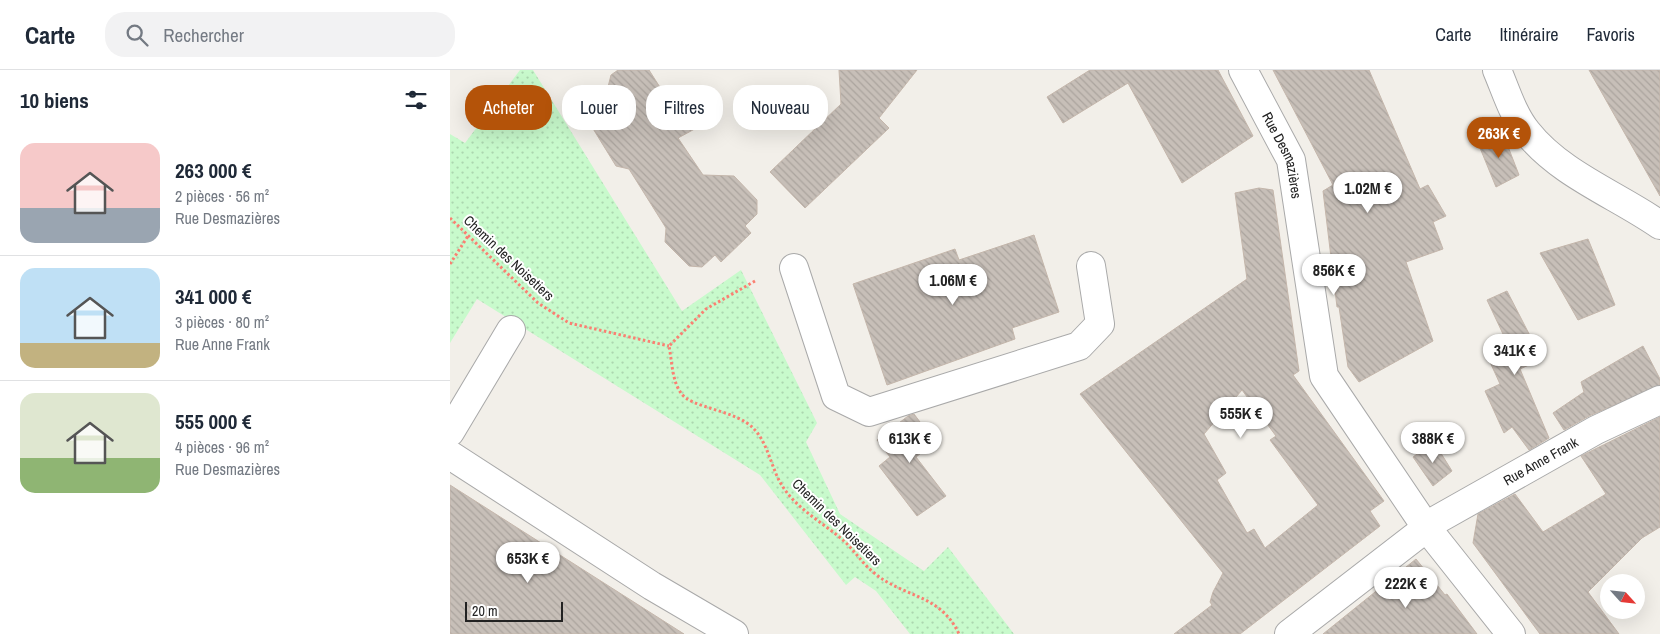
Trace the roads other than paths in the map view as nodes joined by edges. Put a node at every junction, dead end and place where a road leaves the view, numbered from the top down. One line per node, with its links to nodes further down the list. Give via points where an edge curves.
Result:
1 (1243, 70): 10 (street, Rue Desmazières, via 1291,160 1324,376)
2 (1497, 70): 3 (street, via 1518,119 1538,144 1560,163)
3 (1660, 224)
4 (1092, 266): 5 (street, via 1100,324 1079,346 869,412 836,396)
5 (794, 268)
6 (511, 330): 8 (street)
7 (1660, 400): 10 (street, Rue Anne Frank, via 1596,430)
8 (450, 432)
9 (450, 455): 11 (street, via 652,586)
10 (1426, 527): 12 (street, Rue Anne Frank); 13 (street, Rue Desmazières)
11 (734, 634)
12 (1289, 634)
13 (1511, 634)

